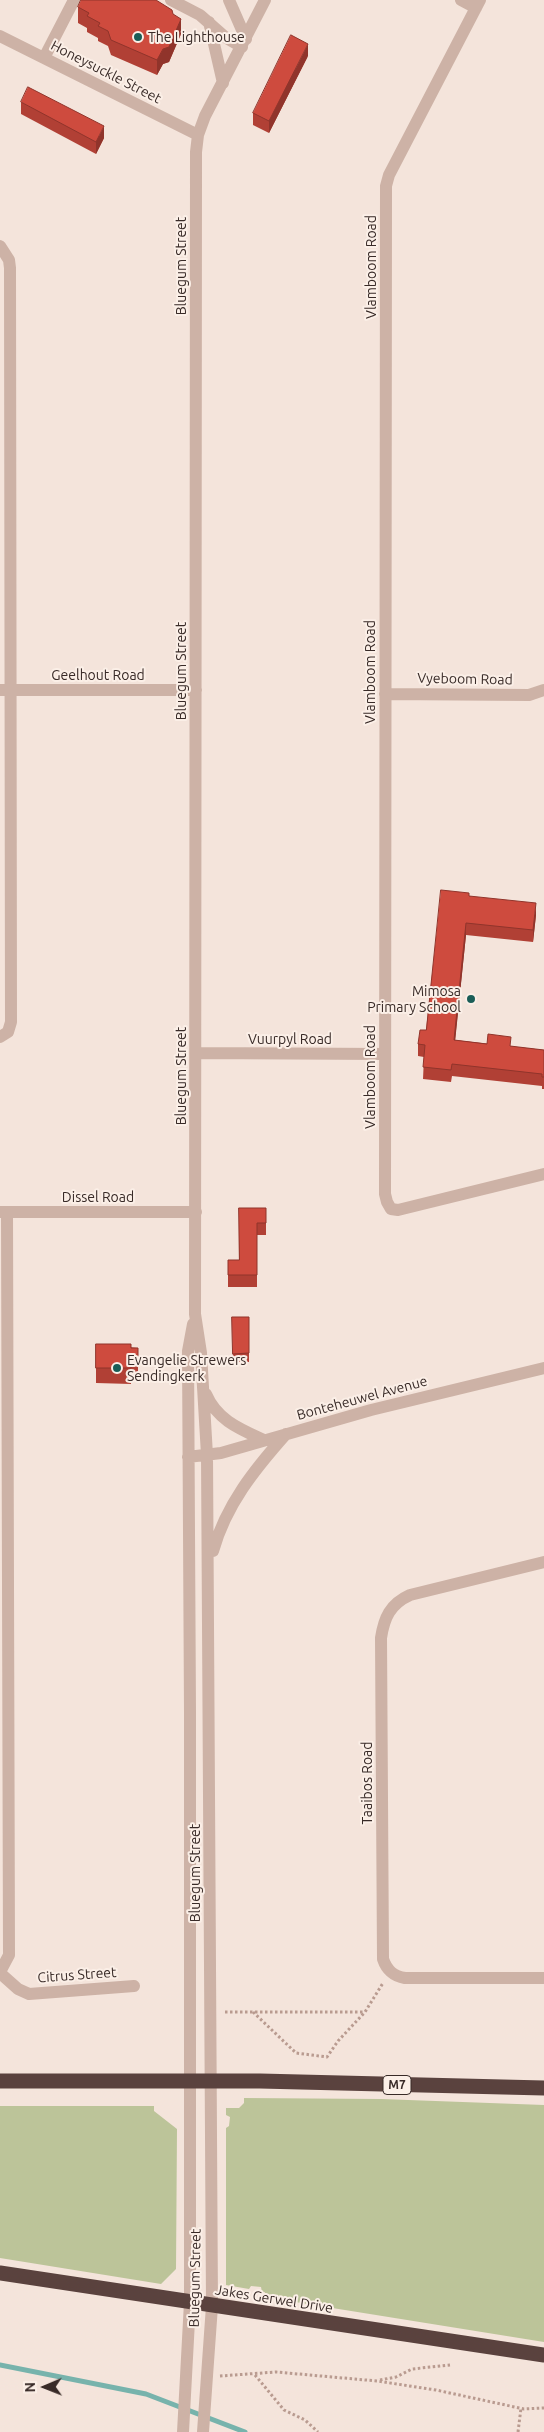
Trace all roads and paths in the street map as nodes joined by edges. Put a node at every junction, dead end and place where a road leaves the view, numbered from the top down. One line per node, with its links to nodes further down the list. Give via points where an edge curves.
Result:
1 (74, 0): 10 (street)
2 (172, 0): 7 (street)
3 (265, 0): 9 (street, Bluegum Street)
4 (460, 0): 6 (street)
5 (232, 3): 9 (street)
6 (478, 4): 17 (street, Vlamboom Road, via 386,186)
7 (209, 22): 9 (street, via 225,37); 11 (street)
8 (0, 36): 10 (street, Honeysuckle Street)
9 (244, 43): 11 (street, Bluegum Street)
10 (44, 58): 12 (street, Honeysuckle Street)
11 (223, 82): 12 (street, Bluegum Street)
12 (198, 135): 15 (street, Bluegum Street)
13 (0, 246): 14 (street, via 10,268)
14 (5, 690): 15 (street, Geelhout Road); 18 (street)
15 (196, 690): 20 (street, Bluegum Street)
16 (544, 690): 17 (street, Vyeboom Road, via 529,694)
17 (385, 694): 21 (street, Vlamboom Road)
18 (5, 861): 19 (street, via 11,1022 8,1032)
19 (0, 1037)
20 (196, 1054): 21 (street, Vuurpyl Road); 24 (street, Bluegum Street)
21 (385, 1054): 22 (street, Vlamboom Road, via 384,1184 391,1208 407,1208)
22 (544, 1174)
23 (3, 1212): 24 (street, Dissel Road); 28 (street, Citrus Street)
24 (196, 1212): 25 (street, Bluegum Street)
25 (195, 1314): 27 (street, Bluegum Street); 32 (street, Bluegum Street, via 188,1351)
26 (544, 1368): 29 (street, Bonteheuwel Avenue)
27 (203, 1384): 30 (street, via 210,1402 220,1415 234,1426); 31 (street, Bluegum Street)
28 (3, 1392): 36 (street, Citrus Street, via 9,1955)
29 (286, 1434): 30 (street, Bonteheuwel Avenue); 34 (street, via 234,1498)
30 (264, 1440): 31 (street, Bonteheuwel Avenue)
31 (207, 1455): 32 (street, Bonteheuwel Avenue); 34 (street, Bluegum Street)
32 (188, 1457): 44 (street, Bluegum Street, via 191,1932)
33 (544, 1562): 35 (street, Taaibos Road, via 410,1595 390,1609 384,1622 381,1638 384,1959)
34 (208, 1566): 45 (street, Bluegum Street)
35 (390, 1972): 37 (street, via 405,1978); 41 (path)
36 (0, 1973): 38 (street, Citrus Street, via 29,1994)
37 (540, 1978)
38 (134, 1986)
39 (225, 2012): 40 (path)
40 (254, 2012): 41 (path); 41 (path, via 296,2054 327,2057)
41 (365, 2012)
42 (544, 2077): 46 (highway)
43 (0, 2081): 44 (highway, M7)
44 (188, 2082): 45 (highway, M7); 49 (street, Bluegum Street)
45 (211, 2082): 46 (highway, M7); 50 (street, Bluegum Street)
46 (493, 2088): 47 (highway, M7)
47 (544, 2088)
48 (0, 2273): 49 (highway, Jakes Gerwel Drive)
49 (190, 2302): 50 (highway, Jakes Gerwel Drive); 58 (street, Bluegum Street)
50 (212, 2306): 51 (highway, Jakes Gerwel Drive); 54 (street, Bluegum Street)
51 (544, 2355)
52 (450, 2365): 55 (path, via 412,2369)
53 (254, 2374): 54 (path); 55 (path, via 276,2372); 60 (path, via 284,2410 305,2420)
54 (213, 2376): 59 (street, Bluegum Street)
55 (377, 2381): 56 (path)
56 (521, 2408): 57 (path); 61 (path)
57 (544, 2408)
58 (183, 2432)
59 (203, 2432)
60 (318, 2432)
61 (518, 2432)

